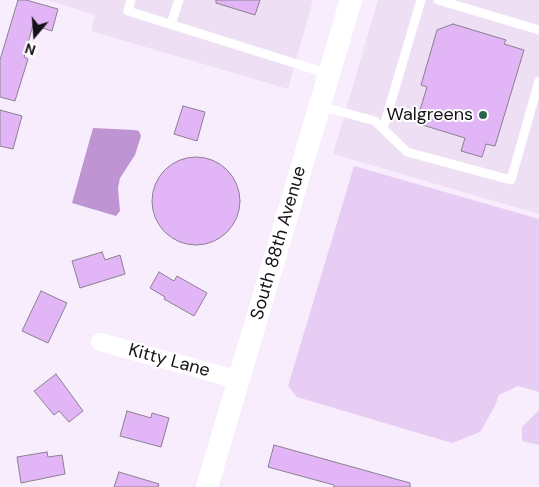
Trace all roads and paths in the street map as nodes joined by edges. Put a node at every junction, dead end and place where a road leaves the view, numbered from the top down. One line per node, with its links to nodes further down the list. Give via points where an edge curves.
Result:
1 (131, 0): 6 (lane, via 128,11)
2 (179, 0): 6 (lane)
3 (351, 0): 8 (street, South 88th Avenue)
4 (421, 0): 11 (lane)
5 (438, 0): 7 (lane)
6 (171, 24): 8 (lane)
7 (539, 30)
8 (329, 74): 10 (street, South 88th Avenue)
9 (539, 81): 11 (lane, via 510,180 407,152)
10 (320, 106): 11 (lane, via 375,121); 13 (street, South 88th Avenue)
11 (383, 129)
12 (100, 342): 13 (street, Kitty Lane)
13 (239, 380): 14 (street, South 88th Avenue)
14 (208, 487)

